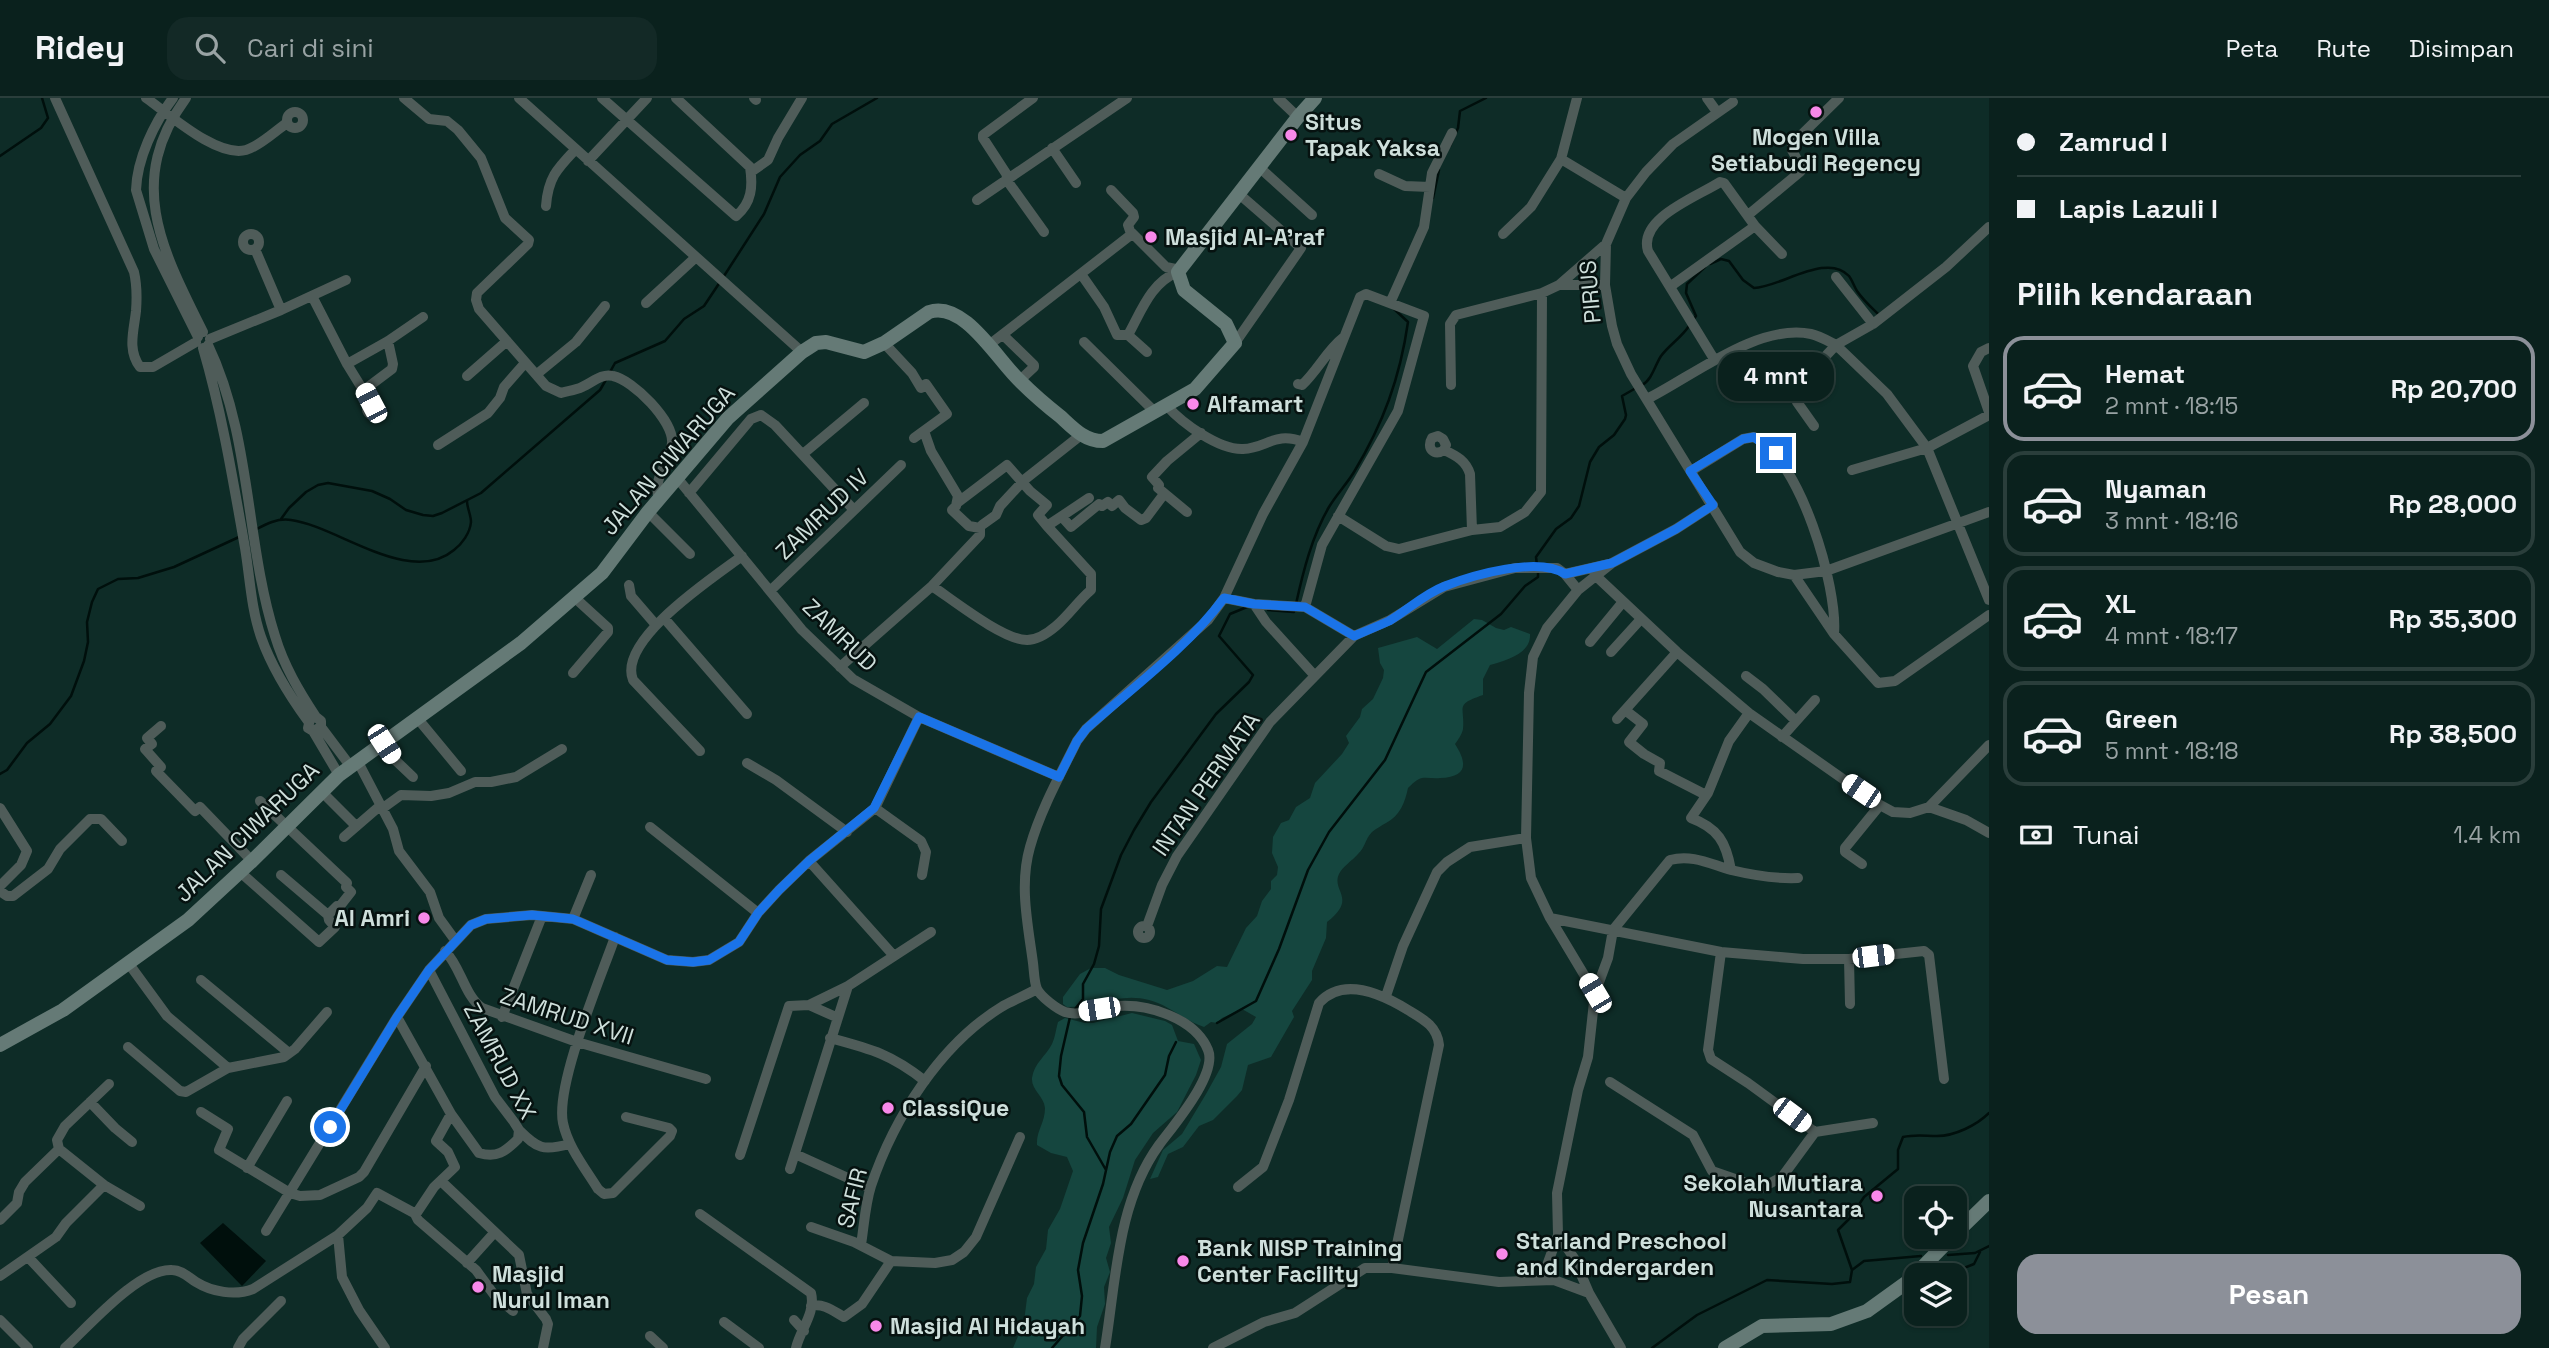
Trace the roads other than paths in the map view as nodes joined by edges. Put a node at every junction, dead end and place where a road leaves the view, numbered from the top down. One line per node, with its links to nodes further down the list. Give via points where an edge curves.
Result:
1 (55, 98): 70 (street, via 134,272 132,338 137,363 153,367)
2 (146, 98): 20 (street)
3 (173, 98): 20 (street)
4 (186, 98): 20 (street)
5 (404, 98): 72 (street, via 429,119 447,121 458,130 481,158 505,218 529,240 476,300)
6 (519, 98): 26 (street)
7 (602, 98): 22 (street)
8 (647, 98): 22 (street)
9 (676, 98): 30 (street)
10 (803, 98): 30 (street, via 768,160)
11 (1033, 98): 32 (street, via 983,135)
12 (1127, 98): 25 (street)
13 (1278, 98): 21 (street)
14 (1315, 98): 21 (street)
15 (1707, 98): 19 (street)
16 (1839, 98): 41 (street, via 1792,144 1800,172)
17 (1577, 99): 27 (street)
18 (1733, 102): 19 (street, PIRUS)
19 (1717, 112): 37 (street, PIRUS, via 1674,144)
20 (168, 113): 23 (street, via 213,144 235,152 251,148); 51 (street, via 152,196); 51 (street, via 151,135 136,190 154,249)
21 (1298, 117): 29 (street)
22 (626, 120): 28 (street); 30 (street, via 736,216 750,197)
23 (287, 123)
24 (1452, 132): 34 (street, via 1436,162)
25 (1052, 148): 32 (street); 33 (street)
26 (575, 150): 28 (street); 39 (street, via 547,187)
27 (1561, 159): 37 (street); 46 (street, via 1531,207)
28 (588, 161): 50 (street)
29 (1260, 169): 36 (street); 40 (street)
30 (751, 172)
31 (1379, 174): 34 (street, via 1405,186)
32 (1008, 178): 38 (street); 44 (street)
33 (1076, 183)
34 (1430, 187): 62 (street, via 1424,227)
35 (1111, 190): 45 (street, via 1133,213 1128,225)
36 (1239, 194): 52 (street); 75 (street, via 1301,248)
37 (1626, 198): 47 (street, PIRUS)
38 (977, 200)
39 (547, 206)
40 (1312, 215)
41 (1748, 215): 42 (street); 58 (street, via 1720,183 1653,225 1647,233 1648,251)
42 (1755, 226): 49 (street); 58 (street)
43 (1989, 227): 66 (street)
44 (1044, 232)
45 (1132, 234): 52 (street, via 1166,268); 53 (street)
46 (1503, 234)
47 (1606, 244): 56 (street); 57 (street, PIRUS)
48 (255, 249): 64 (street)
49 (1782, 254)
50 (696, 257): 61 (street); 79 (street)
51 (167, 266): 70 (street)
52 (1179, 271): 68 (street, via 1154,287); 75 (street, via 1184,290 1226,324)
53 (1081, 274): 67 (street); 68 (street, via 1117,335)
54 (1836, 277): 66 (street)
55 (345, 280): 60 (street)
56 (1559, 285): 57 (street); 59 (street)
57 (1605, 285): 90 (street, PIRUS, via 1616,344)
58 (1671, 286): 81 (street)
59 (1542, 293): 88 (street, via 1456,315 1450,324); 125 (street, via 1541,492 1514,520 1496,529)
60 (312, 296): 64 (street); 82 (street)
61 (646, 303)
62 (1390, 303): 69 (street, via 1363,295); 120 (street, via 1424,316 1398,411)
63 (605, 306): 84 (street, via 576,342)
64 (281, 310): 70 (street)
65 (423, 317): 71 (street)
66 (1873, 324): 77 (street)
67 (1003, 335): 76 (street); 86 (street, via 1034,365)
68 (1128, 335): 80 (street)
69 (1344, 336): 87 (street, via 1312,376); 100 (street)
70 (203, 341): 170 (street, via 218,397 252,607 275,671)
71 (388, 341): 82 (street); 89 (street, via 391,369)
72 (507, 341): 83 (street); 85 (street)
73 (1084, 342): 93 (street)
74 (884, 343): 76 (street, JALAN CIWARUGA, via 937,309 954,313); 79 (street, JALAN CIWARUGA, via 864,352 825,342); 96 (street, via 921,388 926,384 947,414)
75 (1235, 343): 93 (street, via 1195,389)
76 (989, 345): 86 (street, JALAN CIWARUGA)
77 (1836, 345): 81 (street, via 1812,334 1781,333); 95 (street, via 1796,395); 102 (street, via 1887,394)
78 (1989, 348): 94 (street, via 1973,366)
79 (802, 352): 108 (street, JALAN CIWARUGA, via 728,418)
80 (1147, 352)
81 (1714, 359): 90 (street)
82 (347, 363): 89 (street)
83 (525, 363): 84 (street); 101 (street, via 488,413)
84 (537, 374): 113 (street, via 546,386 561,393 598,377 613,376 655,407 667,423 672,443 656,486)
85 (467, 376)
86 (1019, 381): 98 (street, JALAN CIWARUGA)
87 (1298, 384)
88 (1451, 385)
89 (364, 390): 91 (street)
90 (1647, 399): 107 (street, PIRUS)
91 (371, 403)
92 (864, 403): 104 (street)
93 (1161, 409): 97 (street); 98 (street, via 1103,441)
94 (1989, 414): 102 (street)
95 (1814, 426)
96 (924, 431): 99 (street); 114 (street, via 954,486)
97 (1201, 433): 100 (street, via 1242,450 1277,438); 111 (street, via 1152,477)
98 (1081, 435): 109 (street)
99 (914, 438)
100 (1303, 442): 138 (street)
101 (438, 445)
102 (1927, 448): 106 (street); 123 (street)
103 (1444, 450): 125 (street, via 1464,462 1470,474)
104 (803, 454): 110 (street, via 765,416 754,417); 116 (street)
105 (901, 465): 116 (street, ZAMRUD IV)
106 (1852, 470)
107 (1690, 471): 115 (street, PIRUS); 130 (street, via 1743,439 1754,437 1767,445 1800,492)
108 (678, 479): 110 (street, ZAMRUD); 113 (street, JALAN CIWARUGA)
109 (1022, 482): 114 (street, via 1007,465); 122 (street); 124 (street, via 1047,505 1038,515)
110 (690, 493): 127 (street, ZAMRUD)
111 (1164, 494): 118 (street); 121 (street, via 1141,520 1119,500 1112,506 1099,504 1071,527)
112 (1089, 498): 121 (street)
113 (659, 500): 117 (street, JALAN CIWARUGA)
114 (957, 503): 134 (street, via 952,510 969,526 980,528 980,535)
115 (1713, 505): 128 (street); 131 (street, PIRUS, via 1747,558)
116 (854, 510): 136 (street, ZAMRUD IV)
117 (648, 512): 126 (street); 137 (street, JALAN CIWARUGA, via 602,573)
118 (1187, 512)
119 (1989, 512): 123 (street)
120 (1338, 516): 125 (street, via 1393,549); 142 (street, via 1322,545)
121 (1062, 517): 124 (street)
122 (982, 525)
123 (1957, 525): 130 (street); 139 (street)
124 (1047, 526): 134 (street, via 1091,574 1092,582 1091,590 1056,626 1039,636 1028,640 1010,635)
125 (1472, 530)
126 (690, 554)
127 (742, 556): 136 (street, ZAMRUD); 145 (street)
128 (1612, 563): 129 (street); 132 (street)
129 (1561, 571): 135 (street); 147 (street, via 1534,567 1490,573 1444,587)
130 (1826, 571): 131 (street); 146 (street)
131 (1794, 575): 146 (street)
132 (1596, 576): 135 (street); 140 (street)
133 (629, 585): 145 (street, via 631,596)
134 (932, 586): 151 (street)
135 (1578, 590): 188 (street, via 1547,628 1533,657)
136 (769, 591): 151 (street, ZAMRUD)
137 (574, 597): 152 (street, via 608,632); 160 (street, JALAN CIWARUGA, via 521,643)
138 (1224, 598): 141 (street); 173 (street, via 1208,620 1086,729)
139 (1989, 600)
140 (1622, 603): 144 (street); 148 (street)
141 (1254, 604): 142 (street); 153 (street)
142 (1305, 607): 147 (street)
143 (1989, 615): 146 (street, via 1887,684 1878,683)
144 (1641, 619): 149 (street); 150 (street)
145 (660, 622): 158 (street); 168 (street, via 634,656 633,680)
146 (1834, 634)
147 (1354, 636): 153 (street, INTAN PERMATA)
148 (1590, 642)
149 (1611, 652)
150 (1677, 652): 156 (street); 157 (street)
151 (840, 667): 159 (street, ZAMRUD)
152 (573, 673)
153 (1315, 676): 205 (street, INTAN PERMATA, via 1270,722 1177,856)
154 (1746, 676): 162 (street)
155 (1815, 700): 162 (street)
156 (1625, 710): 161 (street); 175 (street, via 1643,724 1629,742 1660,763 1659,771)
157 (1749, 713): 164 (street); 175 (street, via 1729,741)
158 (747, 714)
159 (919, 717): 173 (street, ZAMRUD); 181 (street)
160 (418, 719): 165 (street, JALAN CIWARUGA); 171 (street)
161 (1617, 719)
162 (1796, 721): 164 (street)
163 (162, 726): 190 (street, via 147,738 152,744 145,749 161,766 156,771 195,811 200,807)
164 (1782, 737): 177 (street)
165 (384, 744): 170 (street, JALAN CIWARUGA); 172 (street)
166 (1989, 745): 179 (street)
167 (562, 749): 178 (street, via 516,777 475,782 431,796 401,795)
168 (700, 751)
169 (747, 763): 185 (street)
170 (349, 768): 174 (street, JALAN CIWARUGA); 178 (street)
171 (461, 771)
172 (413, 777)
173 (1059, 777): 218 (street, via 1029,849 1026,876 1024,899)
174 (322, 792): 182 (street); 184 (street, JALAN CIWARUGA)
175 (1706, 795): 193 (street, via 1691,818 1719,833)
176 (260, 801): 184 (street)
177 (1880, 805): 179 (street, via 1910,813); 192 (street, via 1845,848)
178 (382, 807): 182 (street); 209 (street, via 399,851 430,892 439,918)
179 (1929, 807): 186 (street)
180 (0, 808): 199 (street, via 27,851)
181 (874, 808): 185 (street); 195 (street, via 921,841 926,852)
182 (356, 826): 187 (street)
183 (650, 827): 200 (street)
184 (287, 828): 190 (street, JALAN CIWARUGA); 201 (street, via 347,883 351,892)
185 (847, 832): 191 (street)
186 (1989, 833)
187 (344, 837)
188 (1526, 838): 203 (street, via 1531,878); 220 (street, via 1470,847 1437,872)
189 (122, 841): 199 (street, via 101,819 90,819 60,849 48,869 13,896)
190 (252, 861): 194 (street, JALAN CIWARUGA)
191 (809, 861): 200 (street); 212 (street)
192 (1862, 864)
193 (1731, 870): 198 (street); 206 (street, via 1694,858 1670,860)
194 (240, 872): 201 (street, via 320,942 335,927); 214 (street, JALAN CIWARUGA, via 188,920)
195 (922, 874)
196 (281, 875): 201 (street)
197 (591, 875): 204 (street)
198 (1798, 878)
199 (0, 889)
200 (758, 913): 208 (street, via 739,942 702,962 667,960)
201 (328, 915)
202 (542, 916): 204 (street); 209 (street, via 478,920); 225 (street)
203 (1550, 918): 206 (street); 219 (street)
204 (573, 919): 208 (street)
205 (1146, 926)
206 (1613, 930): 211 (street); 219 (street)
207 (931, 932): 212 (street)
208 (615, 937): 228 (street)
209 (455, 940): 210 (street)
210 (445, 951): 215 (street); 225 (street, ZAMRUD XVII, via 457,965 472,999)
211 (1721, 951): 213 (street); 246 (street, via 1708,1050 1711,1059)
212 (894, 956): 217 (street)
213 (1849, 959): 221 (street); 235 (street, via 1926,952)
214 (129, 964): 229 (street, JALAN CIWARUGA, via 64,1010); 233 (street, via 167,1016)
215 (429, 970): 224 (street); 245 (street, ZAMRUD XX, via 495,1097)
216 (201, 980): 231 (street)
217 (848, 986): 222 (street); 226 (street)
218 (1037, 989): 236 (street, SAFIR, via 976,1027); 298 (street, via 1067,1012 1116,1006 1155,1010 1189,1028 1209,1051 1210,1064 1193,1098 1137,1184 1121,1244)
219 (1595, 993): 270 (street, via 1588,1058 1557,1193)
220 (1386, 996): 257 (street, via 1349,988 1333,991 1318,1003 1263,1167); 276 (street, via 1430,1024 1439,1045)
221 (1850, 1004)
222 (809, 1005): 226 (street); 252 (street, via 788,1007)
223 (327, 1012): 231 (street)
224 (397, 1017): 232 (street, ZAMRUD XX); 259 (street)
225 (502, 1017): 228 (street, ZAMRUD XVII)
226 (836, 1017): 227 (street)
227 (830, 1038): 236 (street, via 874,1049); 251 (street)
228 (578, 1042): 234 (street, ZAMRUD XVII); 249 (street, via 562,1114)
229 (0, 1044)
230 (128, 1047): 233 (street, via 180,1091)
231 (289, 1053): 233 (street)
232 (426, 1066): 242 (street, ZAMRUD XX); 259 (street, via 362,1175 316,1196)
233 (228, 1068)
234 (706, 1079)
235 (1944, 1079)
236 (925, 1081): 258 (street, SAFIR, via 893,1130)
237 (1610, 1082): 246 (street, via 1693,1135 1712,1171 1761,1188 1782,1177)
238 (109, 1084): 240 (street)
239 (287, 1101): 253 (street)
240 (90, 1102): 248 (street); 250 (street, via 65,1126 57,1140)
241 (201, 1112): 253 (street, via 229,1129 219,1150)
242 (451, 1114): 245 (street, ZAMRUD XX, via 478,1153 491,1156 508,1149 518,1139); 255 (street, via 436,1141 455,1166)
243 (626, 1117): 249 (street, via 672,1131 609,1195 598,1189)
244 (1873, 1123): 246 (street)
245 (519, 1130): 249 (street, via 534,1146)
246 (1815, 1132)
247 (1020, 1137): 274 (street, SAFIR, via 976,1237 964,1252 935,1263)
248 (132, 1142)
249 (570, 1144)
250 (59, 1149): 256 (street); 264 (street, via 25,1182 17,1203)
251 (795, 1154): 254 (street); 258 (street)
252 (740, 1155)
253 (247, 1168): 259 (street)
254 (790, 1169)
255 (442, 1182): 262 (street); 268 (street)
256 (104, 1185): 261 (street); 273 (street, via 55,1237)
257 (1238, 1187)
258 (870, 1188): 271 (street, SAFIR)
259 (290, 1193): 267 (street)
260 (1989, 1200): 265 (street)
261 (140, 1206)
262 (415, 1214): 269 (street, via 377,1193); 275 (street)
263 (700, 1214): 282 (street, via 811,1293)
264 (0, 1220)
265 (1967, 1222)
266 (811, 1227): 271 (street)
267 (266, 1231)
268 (494, 1233): 275 (street); 294 (street, via 519,1255 527,1294 548,1324)
269 (338, 1235): 291 (street, via 243,1292 207,1288 178,1270 153,1273); 293 (street, via 342,1277)
270 (1558, 1236): 278 (street); 279 (street, via 1574,1258)
271 (861, 1245): 274 (street, SAFIR)
272 (1940, 1249): 302 (street, via 1867,1311 1830,1324 1762,1326)
273 (28, 1257): 277 (street); 281 (street)
274 (891, 1261): 282 (street, via 862,1304 844,1317 818,1304)
275 (467, 1263): 283 (street)
276 (1392, 1268): 278 (street, via 1499,1282); 299 (street, via 1360,1269 1295,1313 1264,1322)
277 (0, 1276)
278 (1542, 1279): 279 (street)
279 (1589, 1293): 287 (street)
280 (281, 1301): 292 (street)
281 (71, 1303)
282 (811, 1306): 288 (street)
283 (513, 1311)
284 (0, 1320): 290 (street)
285 (794, 1320): 288 (street)
286 (724, 1322): 296 (street)
287 (1612, 1327): 300 (street); 301 (street)
288 (804, 1331): 297 (street)
289 (650, 1335): 295 (street)
290 (28, 1348)
291 (65, 1348)
292 (238, 1348)
293 (385, 1348)
294 (543, 1348)
295 (663, 1348)
296 (759, 1348)
297 (796, 1348)
298 (1105, 1348)
299 (1213, 1348)
300 (1621, 1348)
301 (1627, 1348)
302 (1725, 1348)

